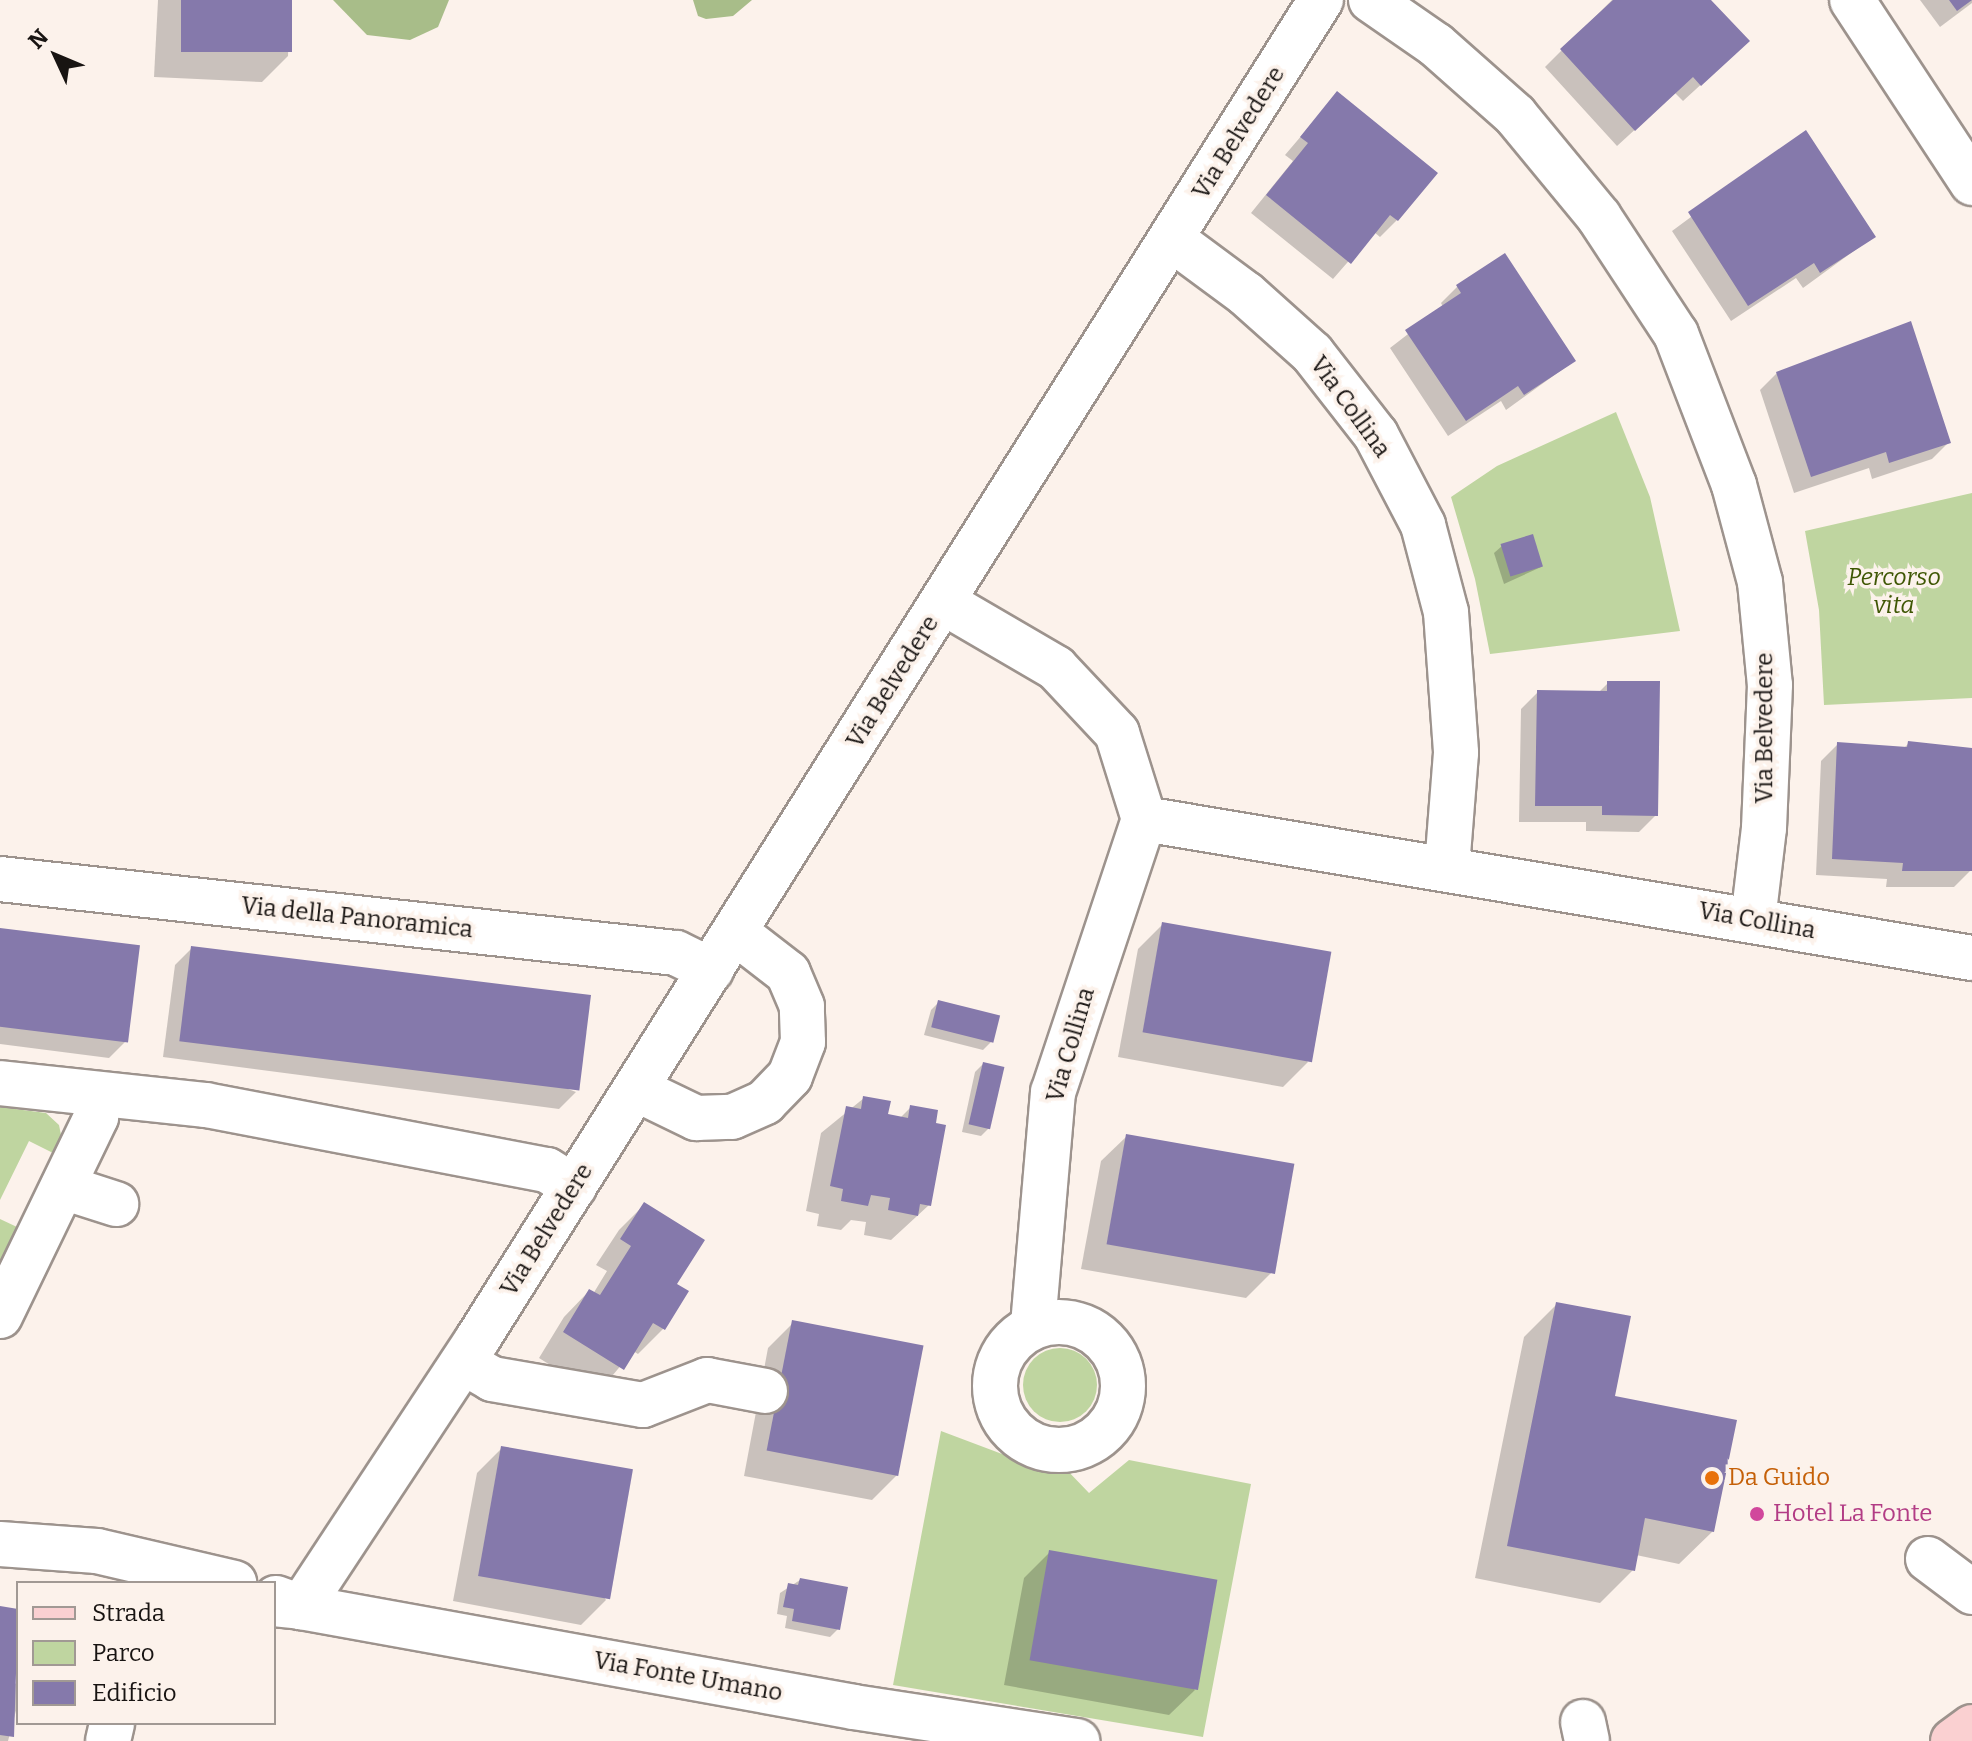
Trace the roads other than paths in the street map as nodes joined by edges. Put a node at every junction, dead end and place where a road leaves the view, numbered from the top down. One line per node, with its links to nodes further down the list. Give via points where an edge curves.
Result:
1 (1321, 0): 5 (street, Via Belvedere)
2 (1371, 0): 10 (street, Via Belvedere, via 1436,45 1515,115 1599,217 1676,334 1734,485 1760,582 1770,685 1764,828)
3 (1852, 0): 4 (street)
4 (1972, 183)
5 (1173, 240): 6 (street, Via Belvedere); 8 (street, Via Collina, via 1246,294 1312,353 1376,435 1423,525 1446,612 1456,753)
6 (943, 602): 7 (street, via 1056,668 1117,733); 11 (street, Via Belvedere)
7 (1144, 819): 8 (street, Via Collina); 21 (street, Via Collina, via 1053,1092)
8 (1447, 868): 10 (street, Via Collina)
9 (0, 879): 13 (street, Via della Panoramica, via 676,953)
10 (1753, 920): 12 (street, Via Collina)
11 (735, 932): 13 (street, Via Belvedere); 15 (street, via 788,973 802,1006 803,1042 790,1076 765,1102 732,1117 696,1118)
12 (1972, 958)
13 (711, 970): 15 (street, Via Belvedere)
14 (0, 1083): 16 (street)
15 (636, 1089): 18 (street, Via Belvedere)
16 (99, 1094): 17 (street, via 96,1117); 18 (street, via 206,1105 547,1170)
17 (63, 1187): 19 (street); 20 (street)
18 (574, 1187): 22 (street, Via Belvedere)
19 (116, 1204)
20 (0, 1316)
21 (1033, 1327)
22 (463, 1362): 23 (street, via 492,1379 643,1405 707,1380); 29 (street, Via Belvedere)
23 (765, 1391)
24 (2, 1545): 26 (street); 27 (street, via 97,1551)
25 (1928, 1559): 28 (street)
26 (97, 1581)
27 (225, 1581)
28 (1972, 1592)
29 (283, 1603): 31 (street, Via Fonte Umano, via 854,1707)
30 (1972, 1727): 32 (main road)
31 (1077, 1741)
32 (1953, 1741)

